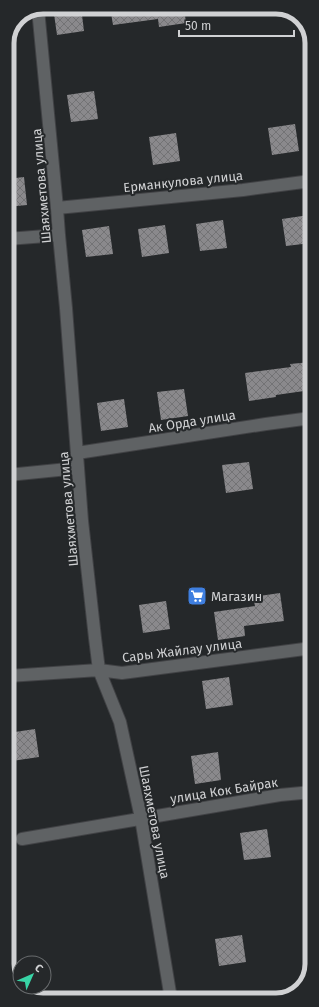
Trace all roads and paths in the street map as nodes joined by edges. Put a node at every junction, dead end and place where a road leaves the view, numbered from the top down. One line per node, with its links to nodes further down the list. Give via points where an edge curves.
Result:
1 (39, 15): 3 (street, Шаяхметова улица)
2 (305, 182): 3 (street, Ерманкулова улица)
3 (57, 208): 4 (street, Шаяхметова улица)
4 (59, 236): 5 (street); 7 (street, Шаяхметова улица)
5 (14, 239)
6 (305, 419): 7 (street, Ак Орда улица)
7 (77, 453): 8 (street, Шаяхметова улица)
8 (78, 468): 9 (street); 11 (street, Шаяхметова улица)
9 (14, 474)
10 (305, 649): 11 (street, Сары Жайлау улица, via 122,673)
11 (99, 670): 12 (street, Сары Жайлау улица); 14 (street, Шаяхметова улица, via 120,722)
12 (14, 676)
13 (305, 793): 14 (street, улица Кок Байрак)
14 (141, 818): 15 (street, улица Кок Байрак); 16 (street, Шаяхметова улица)
15 (22, 838)
16 (170, 993)

